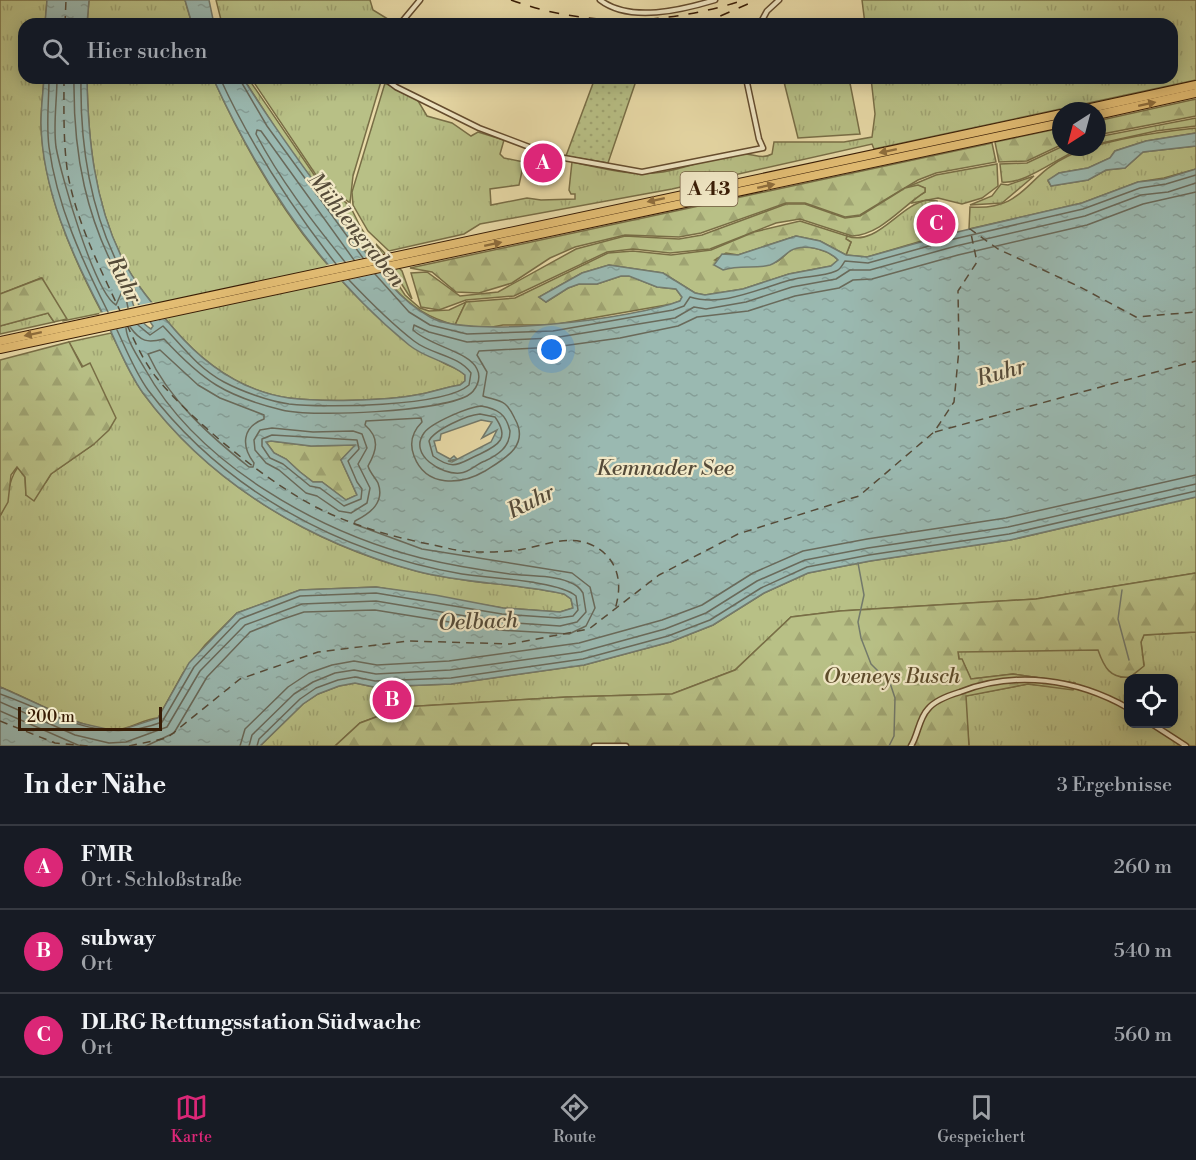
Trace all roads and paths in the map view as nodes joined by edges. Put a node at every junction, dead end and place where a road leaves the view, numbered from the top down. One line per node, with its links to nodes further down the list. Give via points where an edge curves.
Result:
1 (420, 0): 5 (street)
2 (600, 0): 3 (street, via 611,8 634,12)
3 (715, 0)
4 (779, 0): 6 (street)
5 (405, 18)
6 (763, 18)
7 (392, 84): 8 (street, via 479,128 563,158 642,172 763,148)
8 (747, 84)
9 (1196, 85): 11 (highway)
10 (1196, 93): 12 (highway, one-way to 10)
11 (1106, 105)
12 (1106, 113)
13 (1052, 116): 15 (highway, A 43, one-way to 15)
14 (1052, 125): 15 (highway, A 43, one-way to 14)
15 (434, 253): 16 (highway, A 43)
16 (69, 330): 17 (highway, A 43, one-way to 17); 18 (highway, A 43)
17 (0, 341)
18 (0, 349)
19 (1124, 706): 23 (street, via 1059,683 1005,680 971,687 933,704 923,716)
20 (1159, 728): 24 (street)
21 (594, 746): 22 (street)
22 (626, 746)
23 (911, 746)
24 (1186, 746)

